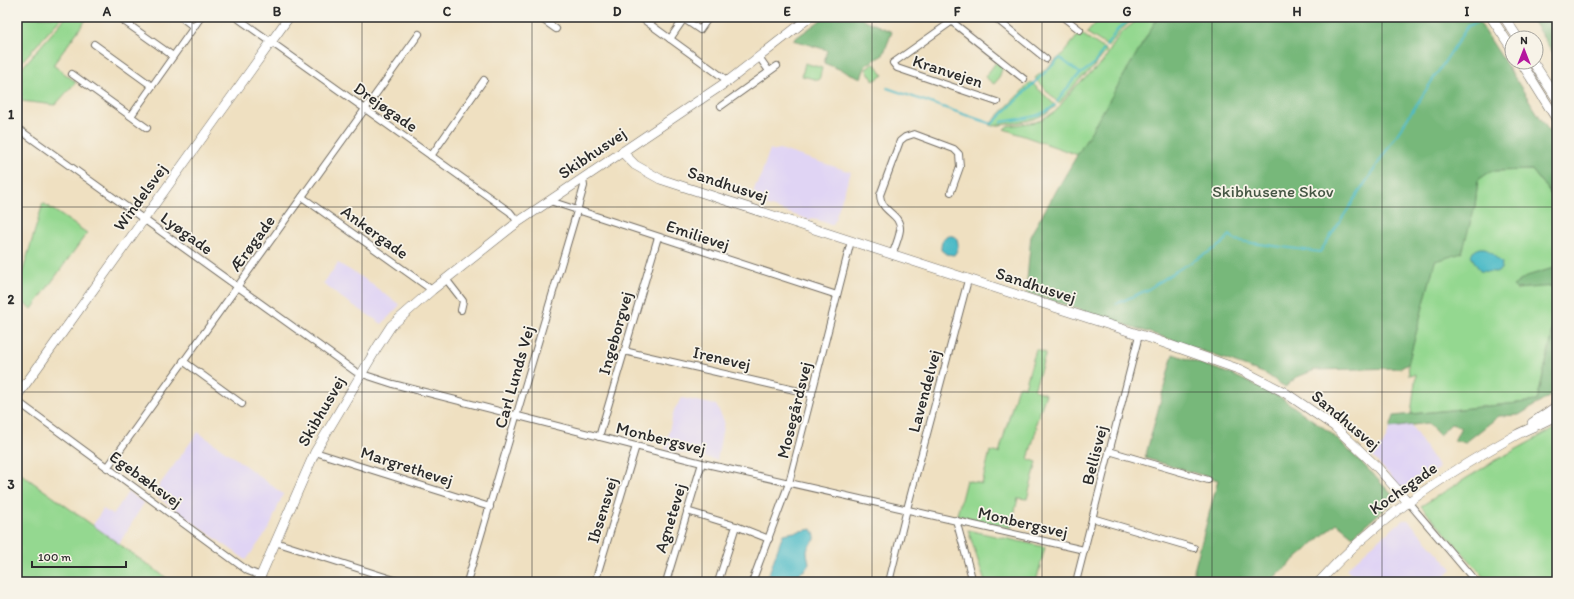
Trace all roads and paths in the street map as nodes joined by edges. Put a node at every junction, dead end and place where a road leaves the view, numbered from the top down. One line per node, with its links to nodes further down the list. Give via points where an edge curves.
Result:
1 (118, 17): 27 (street)
2 (181, 17): 18 (street)
3 (201, 17): 18 (street)
4 (236, 17): 25 (street, Drejøgade)
5 (289, 17): 25 (street, Windelsvej)
6 (539, 17): 19 (street)
7 (640, 17): 24 (street)
8 (709, 17): 16 (street, via 700,30)
9 (810, 17): 28 (street, Skibhusvej)
10 (946, 17): 17 (street)
11 (958, 17): 17 (street, Kranvejen)
12 (994, 17): 29 (street)
13 (1063, 17): 20 (street)
14 (1491, 17): 23 (street)
15 (1504, 17): 21 (street)
16 (685, 18): 24 (street)
17 (952, 21): 35 (street, Kranvejen); 40 (street, Kranvejen, via 893,63 897,68)
18 (194, 27): 27 (street)
19 (556, 29)
20 (1080, 30)
21 (1513, 30)
22 (419, 34): 42 (street, Ærøgade)
23 (1504, 37)
24 (670, 39): 37 (street)
25 (271, 42): 42 (street, Drejøgade); 54 (street, Windelsvej)
26 (94, 44): 38 (street)
27 (173, 56): 38 (street)
28 (760, 57): 33 (street); 37 (street, Skibhusvej)
29 (1046, 59)
30 (777, 66): 33 (street)
31 (1525, 70): 44 (street)
32 (1538, 70): 39 (street)
33 (769, 71): 41 (street)
34 (72, 74): 43 (street)
35 (1024, 79)
36 (484, 80): 48 (street)
37 (728, 81): 47 (street, Skibhusvej)
38 (152, 86): 43 (street)
39 (1557, 99)
40 (997, 102)
41 (721, 106)
42 (365, 109): 48 (street, Drejøgade); 51 (street, Ærøgade)
43 (130, 116): 46 (street)
44 (1557, 120)
45 (17, 128): 54 (street, Lyøgade)
46 (147, 128)
47 (622, 152): 49 (street, Skibhusvej); 57 (street, Sandhusvej, via 635,165 660,179)
48 (431, 156): 55 (street, Drejøgade, via 510,212)
49 (583, 179): 52 (street, Skibhusvej); 53 (street, Carl Lunds Vej, via 584,186)
50 (951, 192): 58 (street, via 960,167 959,154 954,148 914,134 900,141 880,195 884,207 897,218 900,225)
51 (302, 197): 61 (street, Ærøgade); 62 (street, Ankergade)
52 (550, 201): 53 (street, Emilievej); 55 (street, Skibhusvej)
53 (577, 211): 56 (street, Emilievej); 75 (street, Carl Lunds Vej)
54 (144, 219): 61 (street, Lyøgade); 70 (street, Windelsvej)
55 (518, 222): 59 (street, Skibhusvej)
56 (658, 237): 63 (street, Emilievej); 66 (street, Ingeborgvej)
57 (851, 241): 58 (street, Sandhusvej); 63 (street, Mosegårdsvej)
58 (892, 254): 60 (street, Sandhusvej)
59 (446, 279): 62 (street, Skibhusvej); 64 (street, via 463,301)
60 (968, 280): 65 (street, Sandhusvej); 87 (street, Lavendelvej)
61 (237, 286): 67 (street, Ærøgade); 68 (street, Lyøgade)
62 (432, 290): 68 (street, Skibhusvej, via 391,326)
63 (837, 295): 69 (street, Mosegårdsvej)
64 (461, 310)
65 (1140, 335): 79 (street, Bellisvej); 85 (street, Sandhusvej, via 1241,370 1284,392 1334,426 1377,467)
66 (624, 351): 69 (street, Irenevej); 77 (street, Ingeborgvej)
67 (183, 361): 72 (street); 82 (street, Ærøgade)
68 (361, 374): 75 (street, Monbergsvej); 80 (street, Skibhusvej)
69 (812, 394): 84 (street, Mosegårdsvej)
70 (17, 396)
71 (17, 401): 82 (street, Egebæksvej)
72 (242, 404)
73 (1557, 406): 76 (street, Kochsgade)
74 (1557, 415): 76 (street, Kochsgade)
75 (517, 416): 77 (street, Monbergsvej); 86 (street, Carl Lunds Vej)
76 (1516, 435): 85 (street, Kochsgade)
77 (599, 437): 78 (street, Monbergsvej)
78 (636, 446): 81 (street, Monbergsvej); 101 (street, Ibsensvej)
79 (1109, 451): 83 (street); 89 (street, Bellisvej)
80 (315, 452): 86 (street, Margrethevej); 93 (street, Skibhusvej)
81 (702, 463): 84 (street, Monbergsvej); 88 (street, Agnetevej)
82 (107, 468): 96 (street, Egebæksvej)
83 (1208, 480)
84 (790, 483): 87 (street, Monbergsvej); 92 (street, Mosegårdsvej)
85 (1408, 502): 98 (street, Kochsgade, via 1371,531); 108 (street)
86 (490, 507): 100 (street, Carl Lunds Vej)
87 (907, 509): 90 (street, Monbergsvej); 97 (street, Lavendelvej)
88 (687, 511): 91 (street); 102 (street, Agnetevej)
89 (1092, 518): 94 (street); 95 (street, Bellisvej)
90 (956, 520): 95 (street, Monbergsvej); 106 (street, Monbergsvej)
91 (736, 526): 92 (street); 103 (street)
92 (769, 538): 104 (street, Mosegårdsvej)
93 (275, 542): 96 (street, Skibhusvej); 99 (street)
94 (1194, 548)
95 (1084, 550): 107 (street, Bellisvej)
96 (259, 579)
97 (889, 581): 105 (street)
98 (1322, 581)
99 (401, 582)
100 (467, 582)
101 (595, 582)
102 (666, 582)
103 (718, 582)
104 (752, 582)
105 (899, 582)
106 (973, 582)
107 (1076, 582)
108 (1476, 582)

